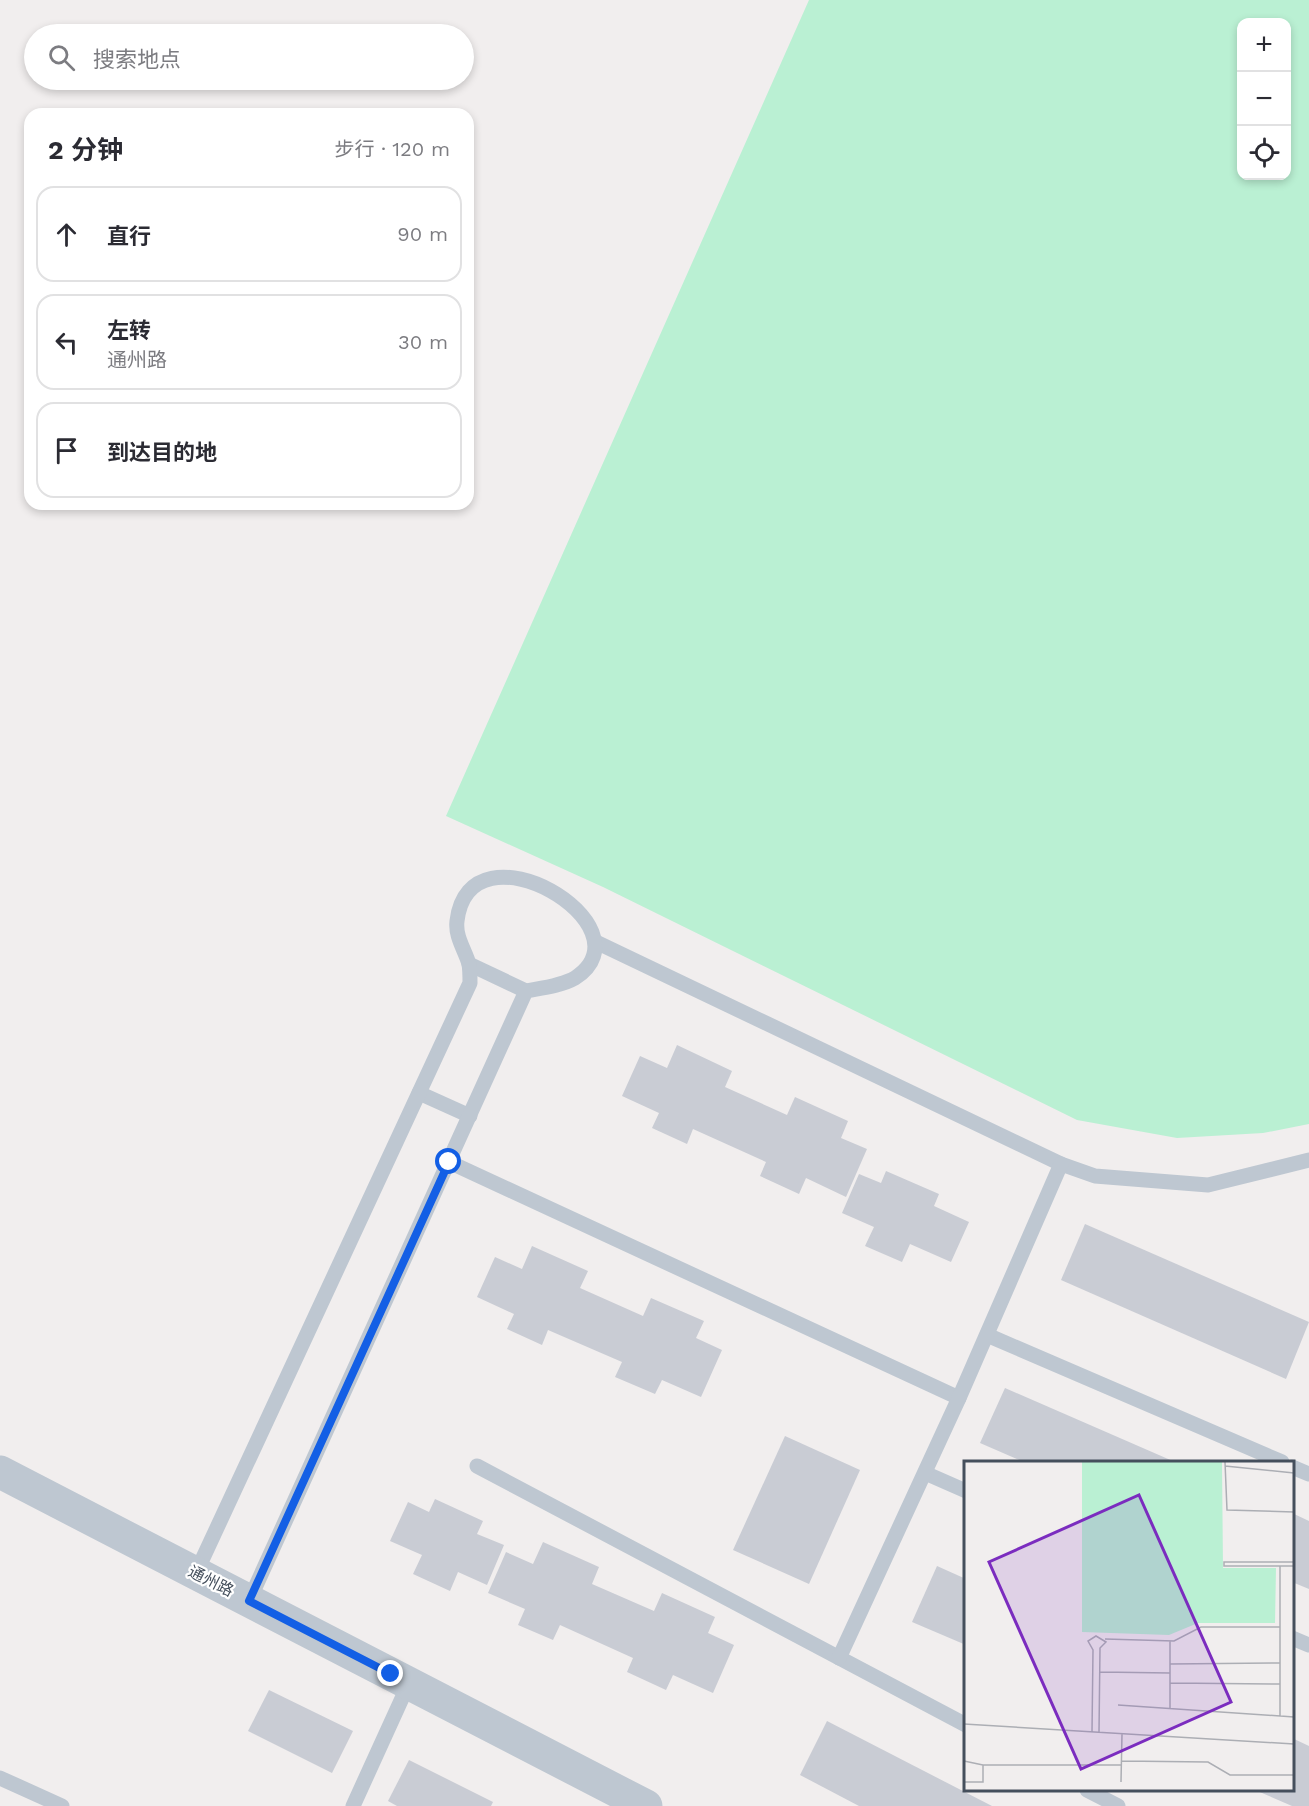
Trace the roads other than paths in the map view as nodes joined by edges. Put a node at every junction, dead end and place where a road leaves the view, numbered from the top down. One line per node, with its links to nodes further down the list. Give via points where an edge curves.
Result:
1 (596, 942): 2 (lane, via 592,928 577,909 560,897 522,879 499,877 476,885 463,900 456,922); 3 (lane, via 589,963 575,978); 8 (lane)
2 (469, 964): 3 (lane); 4 (lane, via 470,983)
3 (526, 991): 5 (lane)
4 (419, 1093): 5 (lane); 18 (lane)
5 (470, 1116): 7 (lane)
6 (1309, 1160): 8 (lane, via 1208,1185 1095,1176)
7 (449, 1162): 10 (lane); 19 (lane)
8 (1061, 1164): 9 (lane)
9 (987, 1335): 10 (lane); 11 (lane)
10 (959, 1398): 15 (lane)
11 (1280, 1461)
12 (477, 1466): 22 (lane)
13 (1294, 1467): 16 (lane)
14 (0, 1472): 18 (street, 通州路)
15 (925, 1473): 17 (lane); 22 (lane)
16 (1309, 1474)
17 (964, 1490)
18 (196, 1573): 19 (street, 通州路)
19 (249, 1601): 23 (street, 通州路)
20 (1294, 1638): 21 (lane)
21 (1309, 1645)
22 (839, 1658): 24 (lane)
23 (409, 1683): 28 (lane); 29 (street, 通州路)
24 (964, 1724)
25 (0, 1778): 27 (lane)
26 (1089, 1791): 30 (lane)
27 (62, 1806)
28 (353, 1806)
29 (646, 1806)
30 (1118, 1806)

